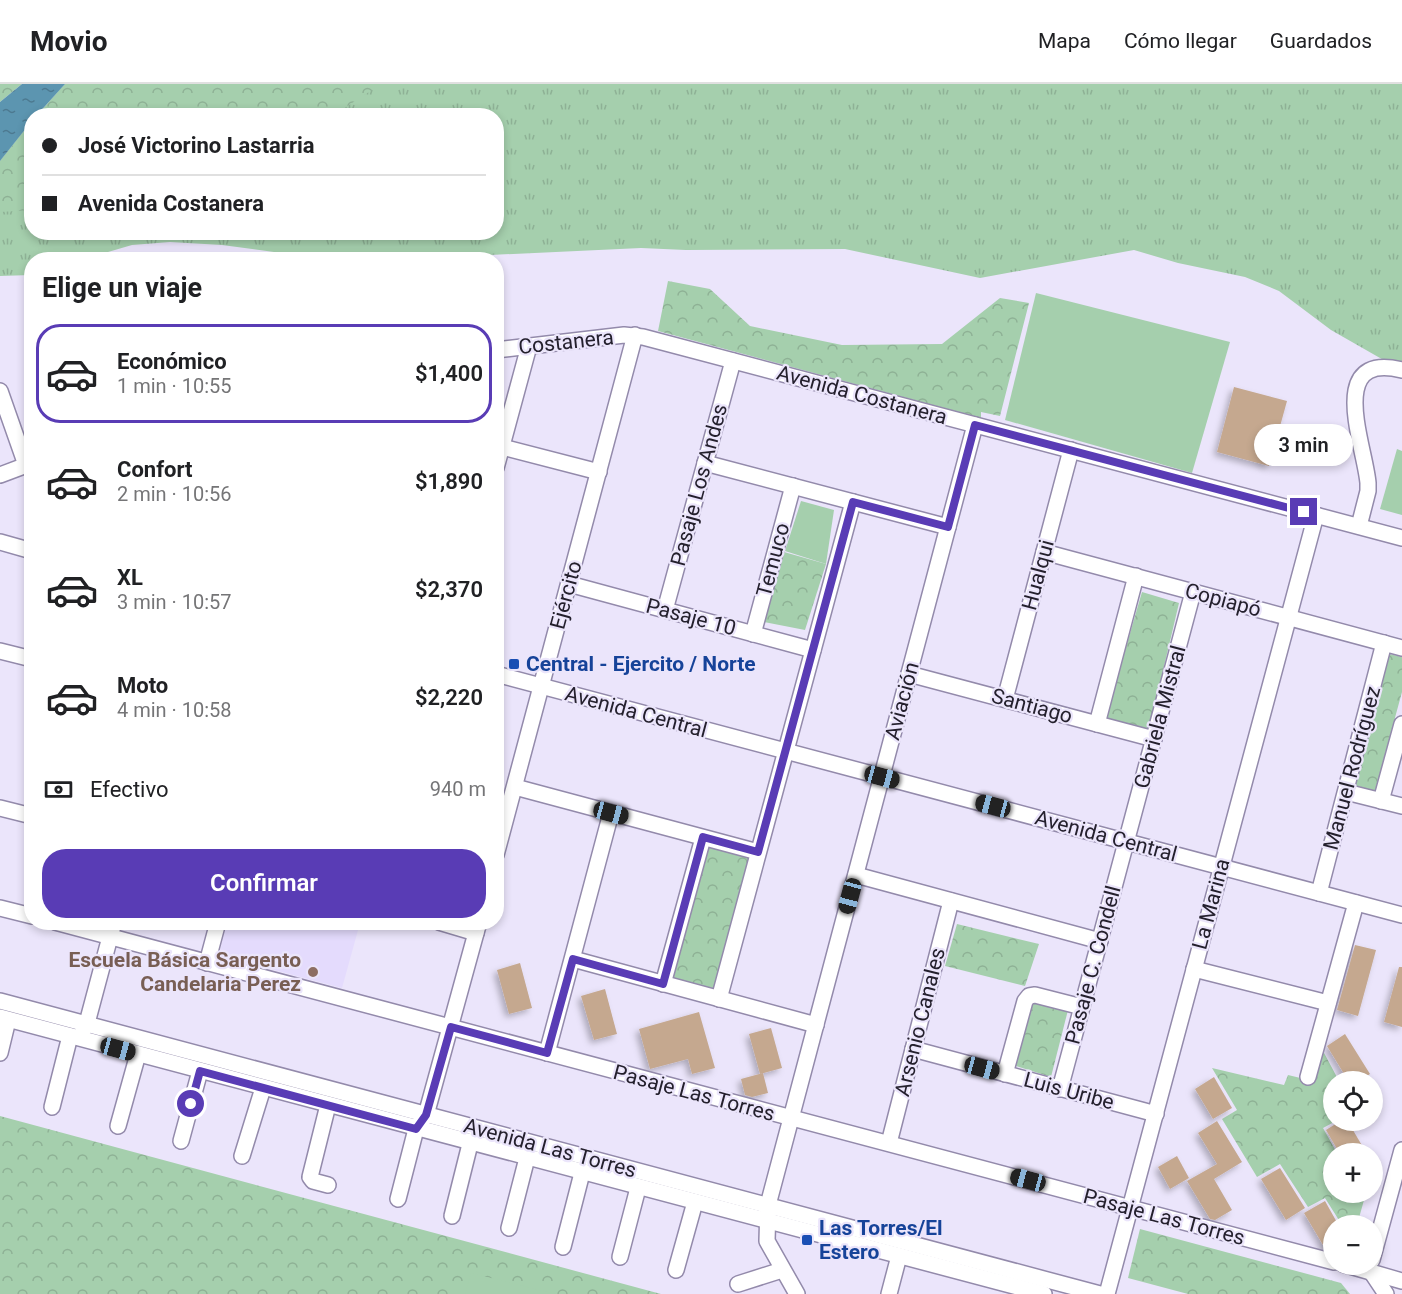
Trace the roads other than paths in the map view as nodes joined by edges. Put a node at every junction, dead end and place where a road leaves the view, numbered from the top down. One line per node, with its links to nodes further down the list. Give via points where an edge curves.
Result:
1 (635, 336): 2 (street, Costanera); 4 (street, Avenida Costanera); 14 (street, Ejército)
2 (529, 346): 3 (street, Costanera); 8 (street)
3 (504, 349)
4 (733, 361): 7 (street, Avenida Costanera); 12 (street, Pasaje Los Andes)
5 (1402, 370): 19 (street, via 1372,370 1355,389 1354,406 1368,483)
6 (0, 391): 11 (street)
7 (975, 425): 10 (street, Avenida Costanera); 20 (street, Aviación)
8 (504, 440)
9 (504, 448): 14 (street)
10 (1071, 450): 18 (street, Avenida Costanera); 24 (street, Hualqui)
11 (24, 451)
12 (705, 463): 16 (street); 28 (street, Pasaje Los Andes)
13 (24, 466): 15 (street)
14 (598, 472): 26 (street, Ejército)
15 (0, 475)
16 (792, 486): 17 (street); 30 (street, Temuco)
17 (853, 502): 20 (street); 33 (street)
18 (1316, 515): 19 (street, Avenida Costanera); 29 (street, La Marina)
19 (1359, 526): 21 (street, Avenida Costanera)
20 (948, 527): 36 (street, Aviación)
21 (1402, 538)
22 (0, 542): 23 (street)
23 (24, 548)
24 (1044, 552): 25 (street, Copiapó); 39 (street, Hualqui)
25 (1136, 576): 27 (street, Copiapó); 40 (street)
26 (568, 584): 28 (street, Pasaje 10); 38 (street, Ejército)
27 (1193, 592): 29 (street, Copiapó); 42 (street, Gabriela Mistral)
28 (665, 610): 30 (street, Pasaje 10)
29 (1288, 618): 31 (street, Copiapó); 56 (street, La Marina)
30 (753, 634): 33 (street, Pasaje 10)
31 (1384, 643): 32 (street, Copiapó); 46 (street, Manuel Rodríguez)
32 (1402, 648)
33 (813, 650): 43 (street)
34 (0, 651): 35 (street)
35 (24, 657)
36 (909, 674): 39 (street, Santiago); 44 (street, Aviación)
37 (504, 676): 38 (street, Avenida Central)
38 (541, 686): 43 (street, Avenida Central); 45 (street, Ejército)
39 (1005, 699): 40 (street, Santiago)
40 (1097, 724): 42 (street, Santiago)
41 (1402, 724): 47 (street)
42 (1154, 739): 54 (street, Gabriela Mistral)
43 (785, 751): 44 (street, Avenida Central); 55 (street)
44 (882, 777): 54 (street, Avenida Central); 57 (street, Aviación)
45 (514, 787): 50 (street); 52 (street, Ejército)
46 (1346, 792): 47 (street); 58 (street, Manuel Rodríguez)
47 (1382, 801): 48 (street)
48 (1402, 806)
49 (0, 808): 51 (street)
50 (611, 813): 53 (street); 68 (street)
51 (24, 814)
52 (504, 825)
53 (703, 837): 55 (street); 71 (street)
54 (1126, 842): 56 (street, Avenida Central); 67 (street, Pasaje C. Condell)
55 (758, 852): 72 (street)
56 (1221, 867): 58 (street, Avenida Central); 70 (street, La Marina)
57 (856, 875): 59 (street); 78 (street, Aviación)
58 (1319, 893): 60 (street, Avenida Central)
59 (951, 901): 67 (street); 81 (street, Arsenio Canales)
60 (1356, 903): 63 (street, Avenida Central); 74 (street)
61 (0, 908): 62 (street)
62 (24, 914)
63 (1402, 915)
64 (112, 930): 69 (street, Pasaje Las Torres); 77 (street)
65 (216, 930): 69 (street)
66 (476, 930): 79 (street)
67 (1100, 941): 75 (street, Pasaje C. Condell)
68 (573, 959): 71 (street); 83 (street)
69 (207, 963): 79 (street, Pasaje Las Torres)
70 (1194, 969): 74 (street); 92 (street, La Marina)
71 (663, 984): 72 (street)
72 (719, 999): 78 (street)
73 (0, 1001): 77 (street, Avenida Las Torres)
74 (1328, 1003): 87 (street)
75 (1082, 1007): 86 (street, via 1029,996); 89 (street, Pasaje C. Condell)
76 (4, 1018): 80 (street, Avenida Las Torres); 82 (street)
77 (87, 1023): 80 (street); 93 (street, Avenida Las Torres)
78 (816, 1025): 94 (street, Aviación)
79 (451, 1027): 83 (street, Pasaje Las Torres); 93 (street)
80 (75, 1037): 84 (street, Avenida Las Torres); 91 (street)
81 (913, 1049): 86 (street, Luis Uribe); 98 (street, Arsenio Canales)
82 (0, 1053)
83 (547, 1053): 94 (street, Pasaje Las Torres)
84 (138, 1054): 85 (street, Avenida Las Torres); 95 (street)
85 (200, 1071): 88 (street, Avenida Las Torres); 97 (street)
86 (1005, 1074): 89 (street, Luis Uribe)
87 (1308, 1077)
88 (263, 1088): 90 (street, Avenida Las Torres); 101 (street)
89 (1060, 1089): 92 (street, Luis Uribe)
90 (328, 1105): 96 (street, Avenida Las Torres); 104 (street, via 310,1177)
91 (52, 1107)
92 (1156, 1114): 109 (street, La Marina)
93 (426, 1115): 96 (street); 108 (street, Avenida Las Torres)
94 (792, 1119): 98 (street, Pasaje Las Torres); 108 (street, Aviación)
95 (118, 1126)
96 (416, 1129): 99 (street, Avenida Las Torres); 106 (street)
97 (181, 1141)
98 (889, 1143): 109 (street, Pasaje Las Torres)
99 (471, 1144): 102 (street, Avenida Las Torres); 110 (street)
100 (1402, 1150): 111 (street)
101 (242, 1156)
102 (527, 1158): 103 (street, Avenida Las Torres); 113 (street)
103 (582, 1173): 105 (street, Avenida Las Torres); 114 (street)
104 (328, 1185)
105 (638, 1188): 107 (street, Avenida Las Torres); 116 (street)
106 (398, 1199)
107 (695, 1202): 112 (street, Avenida Las Torres); 118 (street)
108 (768, 1205): 112 (street, Aviación); 128 (street, Avenida Las Torres)
109 (1130, 1208): 117 (street, Pasaje Las Torres); 129 (street, La Marina)
110 (452, 1216)
111 (1383, 1220)
112 (767, 1221): 115 (street, Avenida Las Torres); 119 (street, Aviación, via 767,1241)
113 (509, 1228)
114 (563, 1247)
115 (899, 1256): 124 (street, Avenida Las Torres); 126 (street)
116 (620, 1257)
117 (1323, 1259)
118 (676, 1270)
119 (782, 1270): 123 (street); 125 (street, Aviación)
120 (1383, 1271): 122 (street)
121 (1376, 1275): 130 (street)
122 (1402, 1281)
123 (738, 1284)
124 (993, 1288): 127 (street, Avenida Las Torres)
125 (797, 1294)
126 (889, 1294)
127 (1044, 1294)
128 (1100, 1294)
129 (1107, 1294)
130 (1386, 1294)

